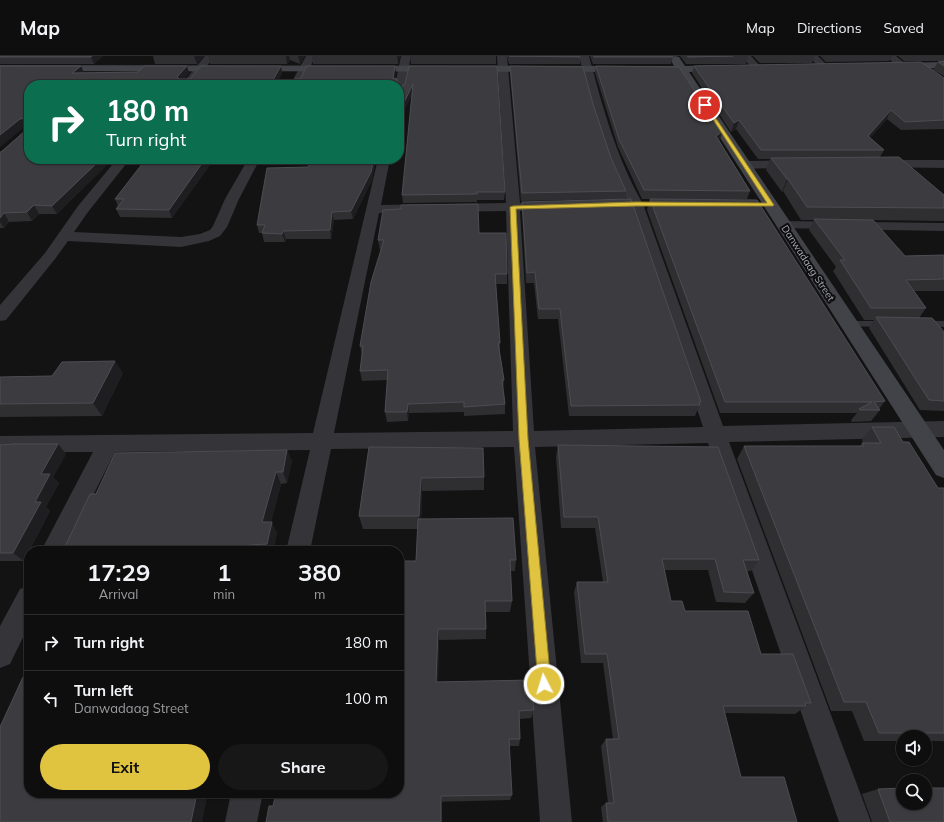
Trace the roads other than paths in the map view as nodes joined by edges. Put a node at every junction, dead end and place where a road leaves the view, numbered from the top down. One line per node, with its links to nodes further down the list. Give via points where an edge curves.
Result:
1 (115, 56): 17 (street)
2 (210, 56): 19 (street)
3 (311, 56): 18 (street)
4 (406, 56): 20 (street)
5 (746, 56): 15 (street)
6 (813, 56): 14 (street)
7 (889, 61): 11 (street, via 903,66)
8 (502, 63): 9 (street); 20 (street); 33 (street)
9 (586, 63): 10 (street); 46 (street, via 602,123 626,186 636,204)
10 (677, 63): 15 (street, via 737,68); 32 (street, Danwadaag Street)
11 (918, 65): 12 (street); 21 (street)
12 (944, 65)
13 (808, 66): 14 (street)
14 (827, 66)
15 (760, 67)
16 (1, 68): 17 (street)
17 (102, 68): 19 (street); 22 (street)
18 (304, 68): 19 (street); 20 (street); 24 (street)
19 (200, 69): 23 (street)
20 (404, 69): 25 (street)
21 (931, 74)
22 (89, 80)
23 (190, 80)
24 (298, 80)
25 (402, 80)
26 (120, 164): 38 (street)
27 (251, 164): 38 (street, via 215,234 181,242)
28 (383, 164): 35 (street)
29 (809, 164): 32 (street)
30 (864, 164): 31 (street)
31 (944, 164)
32 (745, 165): 36 (street, Danwadaag Street, via 763,205)
33 (513, 207): 34 (street); 35 (street); 47 (street)
34 (536, 207)
35 (373, 209): 48 (street)
36 (784, 225): 37 (street); 40 (street, Danwadaag Street)
37 (944, 227)
38 (63, 236): 39 (street, via 50,256)
39 (0, 316)
40 (848, 324): 41 (lane); 44 (street, Danwadaag Street)
41 (896, 324)
42 (912, 324): 43 (lane)
43 (944, 324)
44 (918, 429): 45 (street); 46 (street); 51 (street, Danwadaag Street)
45 (944, 429)
46 (716, 435): 47 (street); 59 (street)
47 (524, 439): 48 (street); 58 (street)
48 (321, 441): 50 (street); 53 (street)
49 (0, 444): 50 (street)
50 (108, 444): 52 (street)
51 (944, 469)
52 (56, 546)
53 (299, 546)
54 (24, 608): 55 (street)
55 (0, 654)
56 (246, 798): 57 (street)
57 (241, 822)
58 (556, 822)
59 (855, 822)

